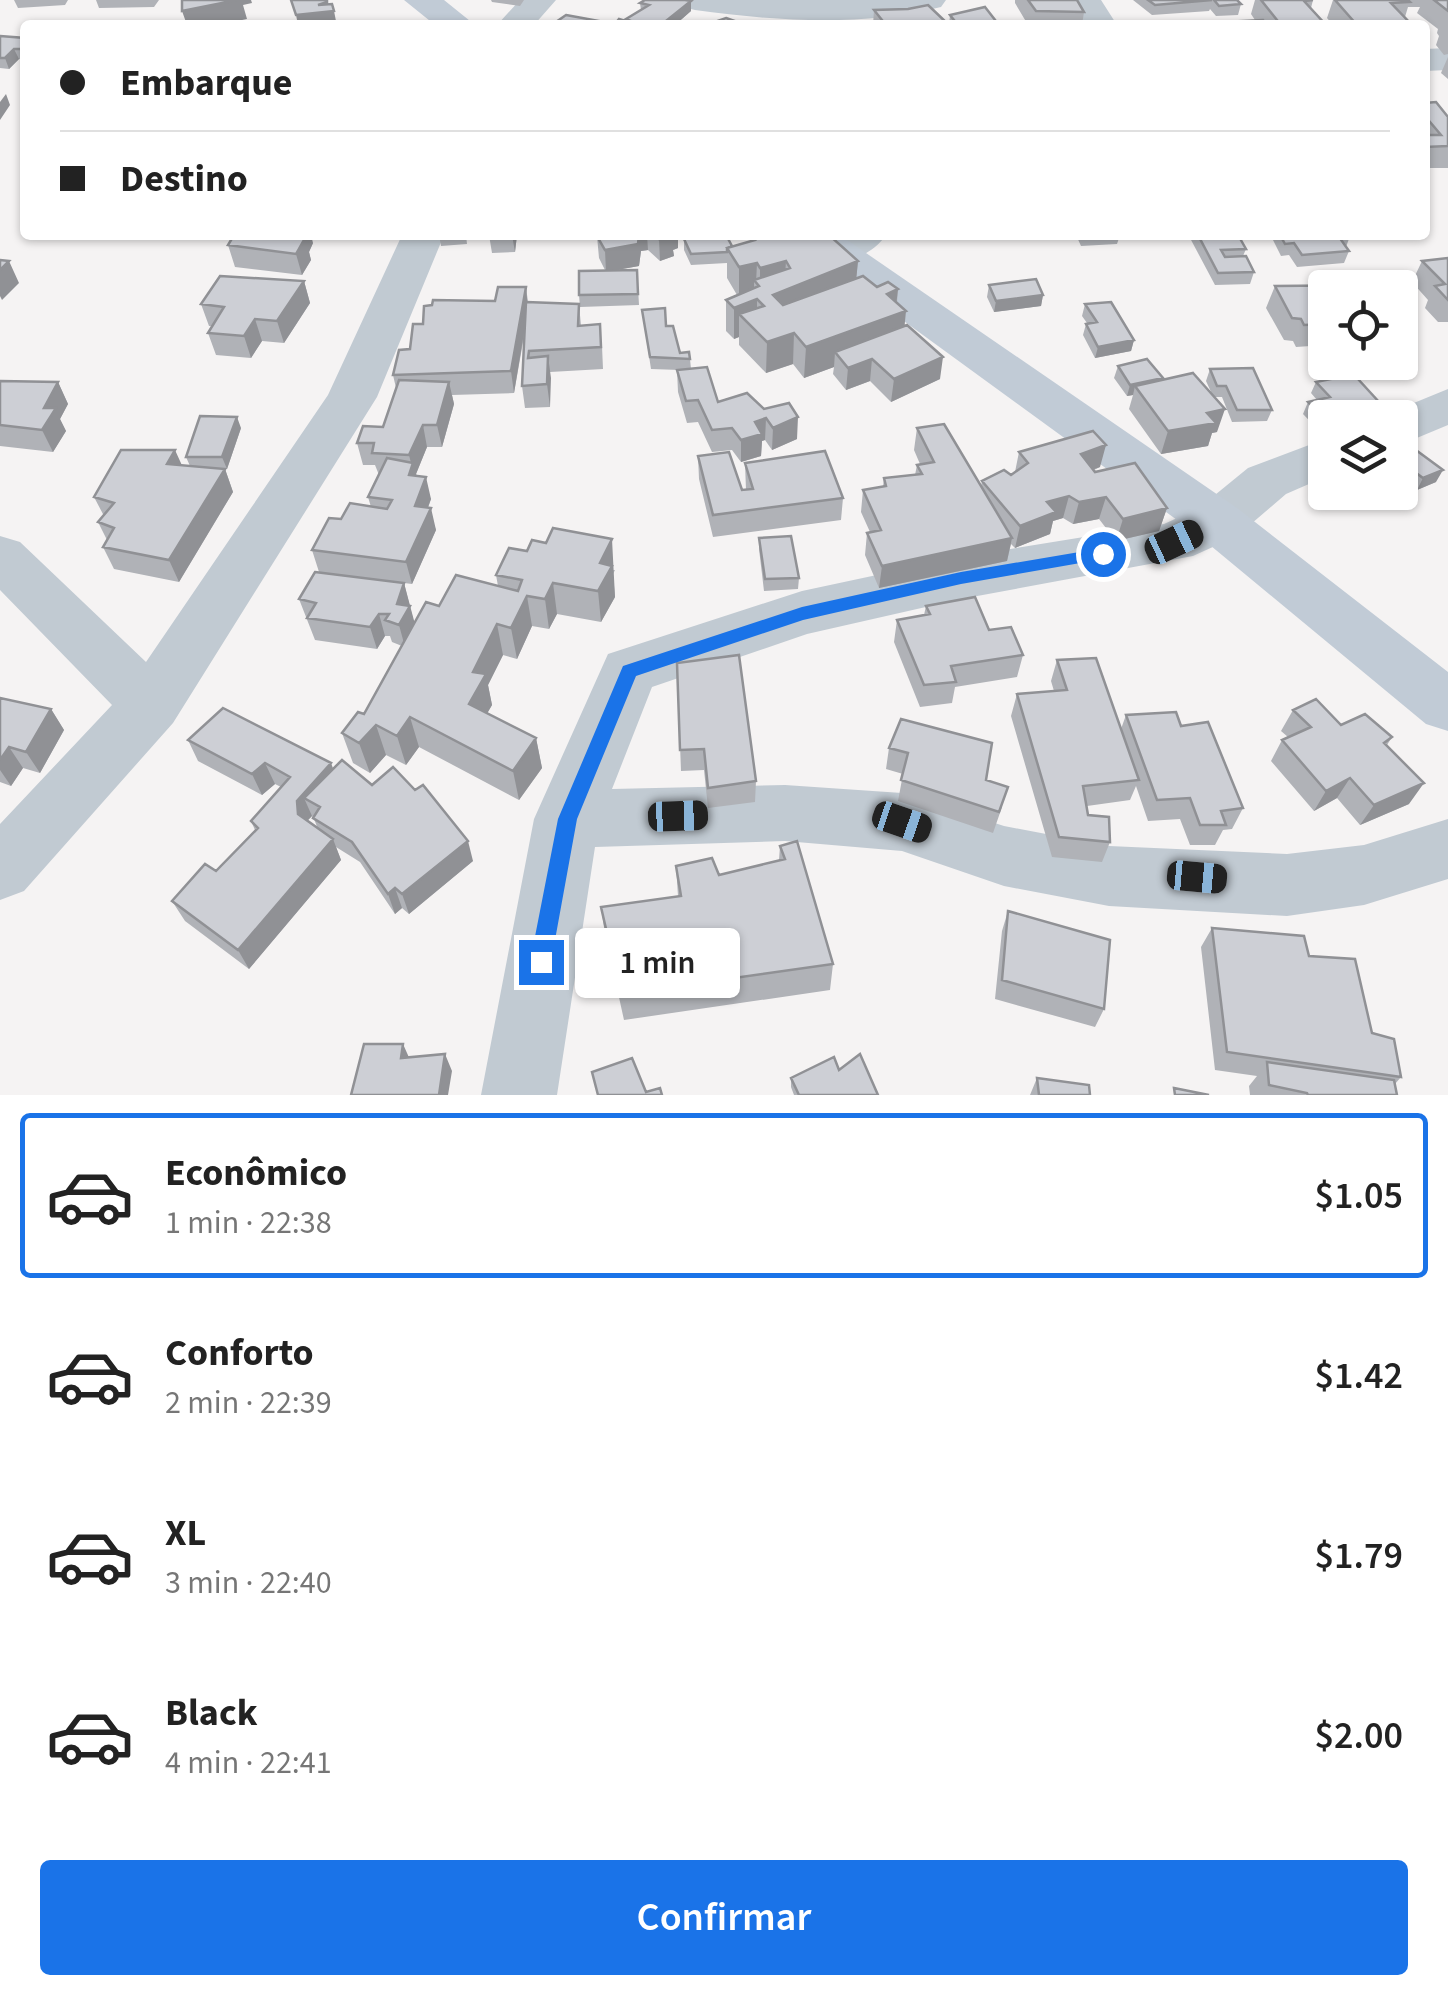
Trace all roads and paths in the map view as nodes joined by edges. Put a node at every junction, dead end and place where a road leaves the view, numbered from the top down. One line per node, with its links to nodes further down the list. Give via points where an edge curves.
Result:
1 (421, 0): 5 (street)
2 (539, 0): 6 (street)
3 (695, 0): 4 (street, via 804,9)
4 (929, 0)
5 (451, 20)
6 (519, 20)
7 (421, 240): 14 (street, via 352,397)
8 (835, 240): 12 (street)
9 (1448, 405): 10 (street)
10 (1418, 419)
11 (1308, 465): 12 (street, via 1266,481)
12 (1218, 522): 15 (street); 16 (street, via 1174,542 802,613 629,671)
13 (0, 556): 14 (street)
14 (151, 705): 18 (street)
15 (1448, 706)
16 (568, 819): 17 (street, via 785,813 902,822 1004,856 1109,876 1287,885 1364,875); 19 (street)
17 (1448, 849)
18 (0, 870)
19 (519, 1095)

